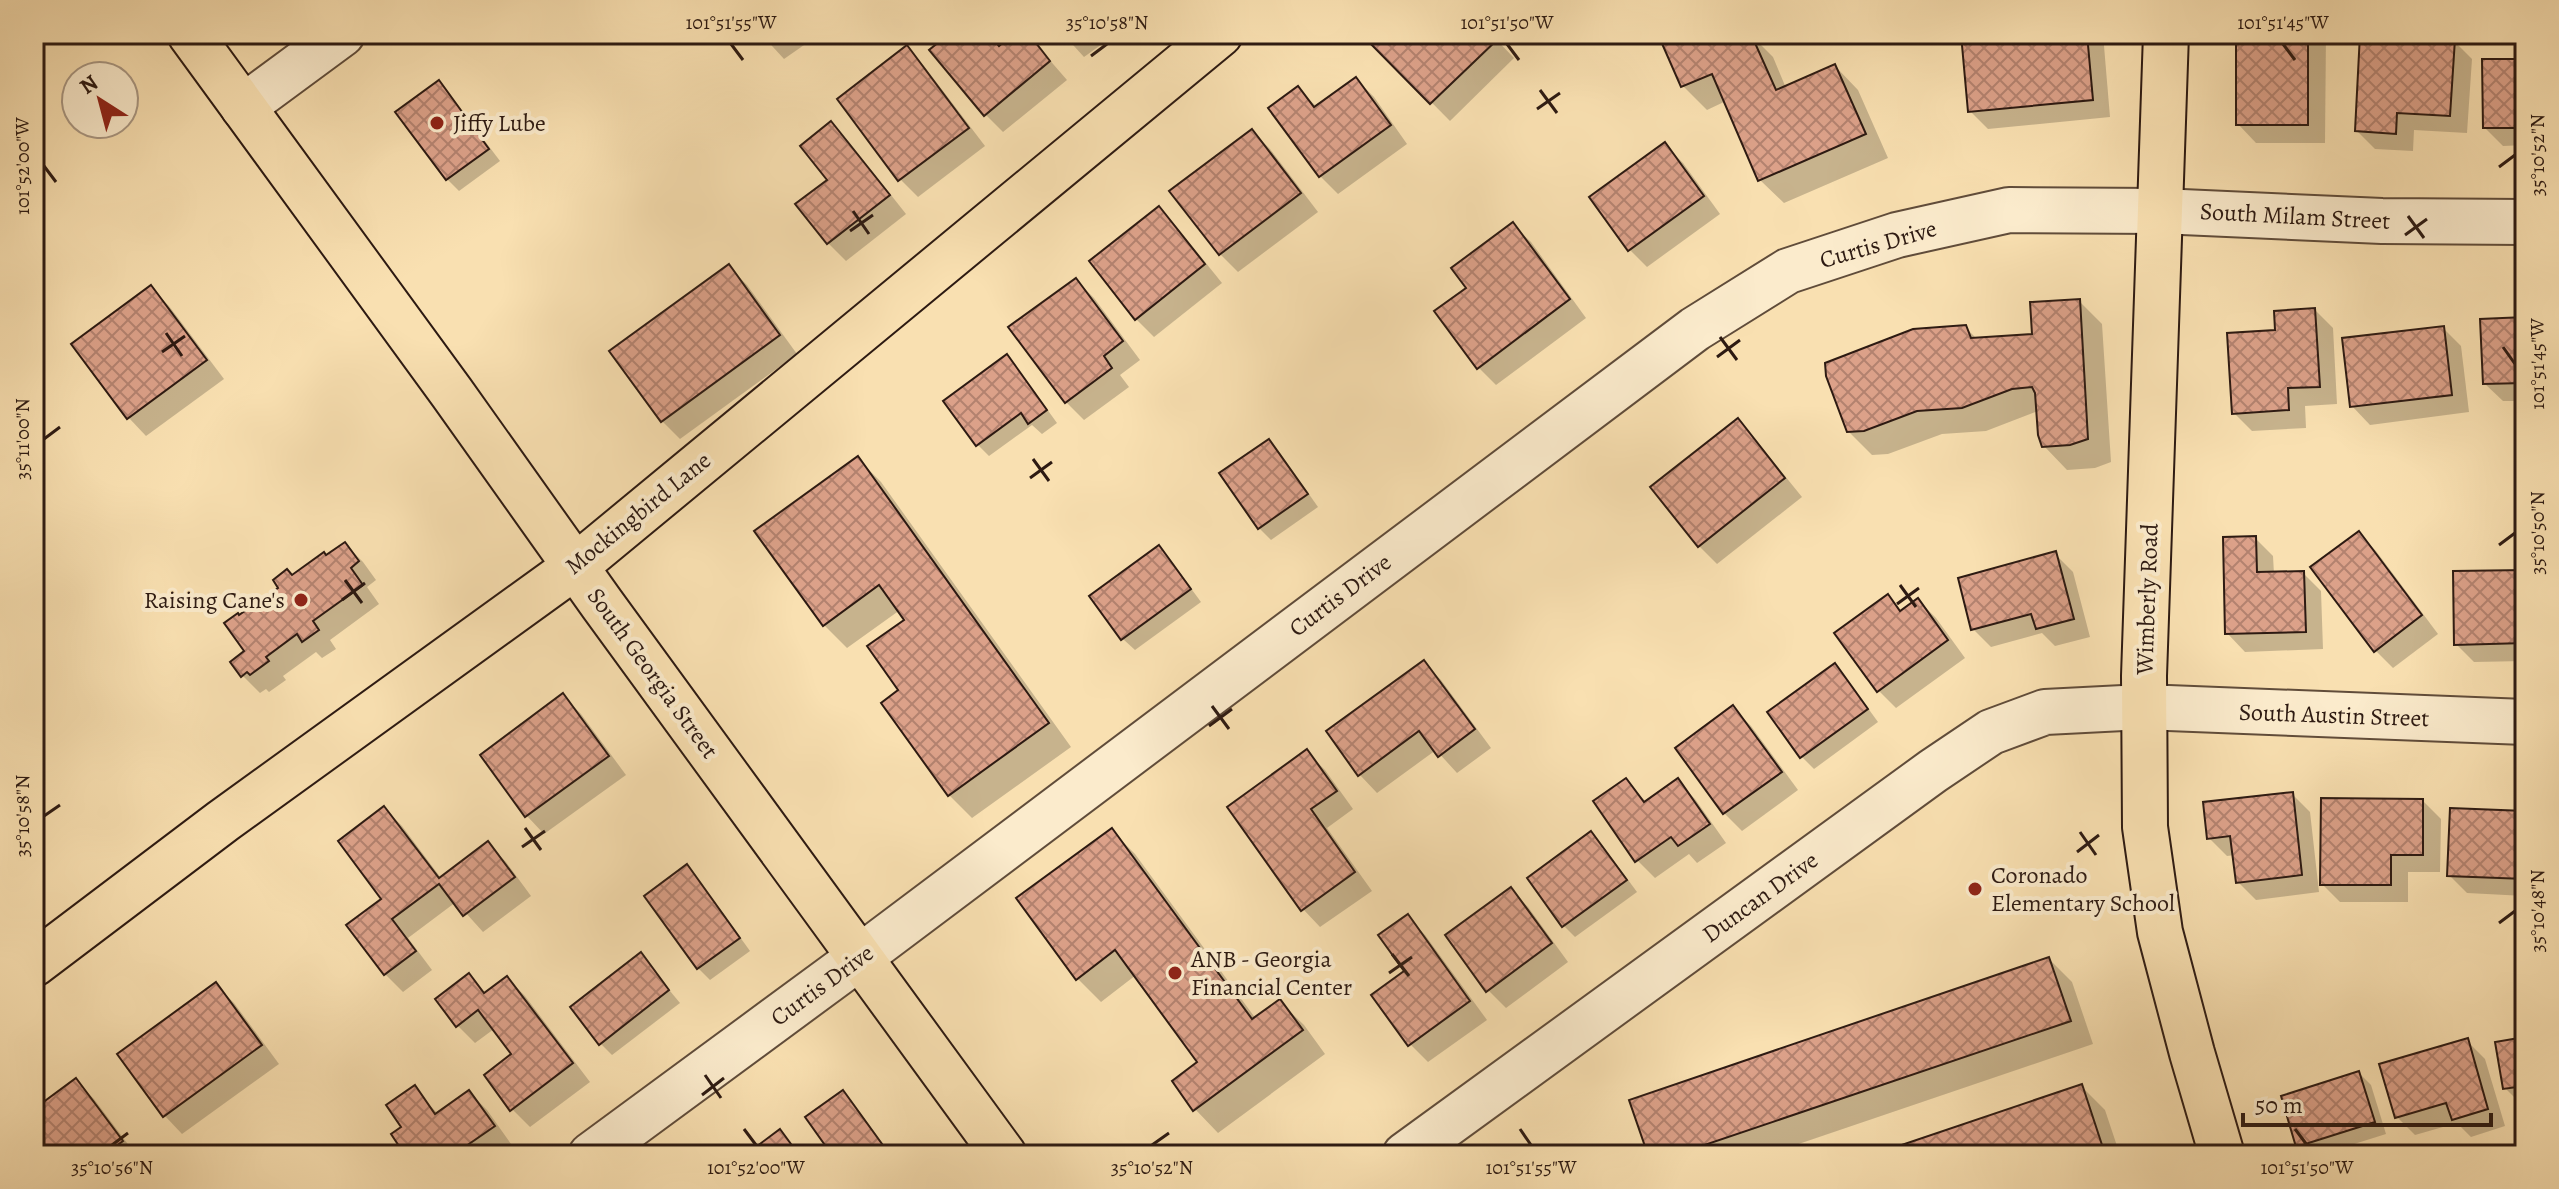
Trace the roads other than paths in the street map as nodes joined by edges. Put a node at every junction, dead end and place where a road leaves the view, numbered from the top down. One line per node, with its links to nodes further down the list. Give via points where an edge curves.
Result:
1 (190, 34): 5 (main road, South Georgia Street)
2 (342, 34): 5 (street)
3 (1220, 34): 8 (main road, Mockingbird Lane)
4 (2166, 34): 6 (main road, Wimberly Road)
5 (243, 107): 8 (main road, South Georgia Street)
6 (2160, 211): 7 (street, South Milam Street); 9 (main road, Wimberly Road); 11 (street, Curtis Drive, via 2009,210 1897,235 1788,271 1695,329)
7 (2525, 222)
8 (576, 566): 11 (main road, South Georgia Street); 12 (main road, Mockingbird Lane)
9 (2143, 707): 10 (street, South Austin Street); 15 (street, Duncan Drive, via 2045,712 1991,732); 16 (main road, Wimberly Road, via 2145,827 2160,932)
10 (2525, 722)
11 (860, 957): 13 (street, Curtis Drive); 14 (main road, South Georgia Street)
12 (34, 964)
13 (591, 1155)
14 (1004, 1155)
15 (1405, 1155)
16 (2222, 1155)

